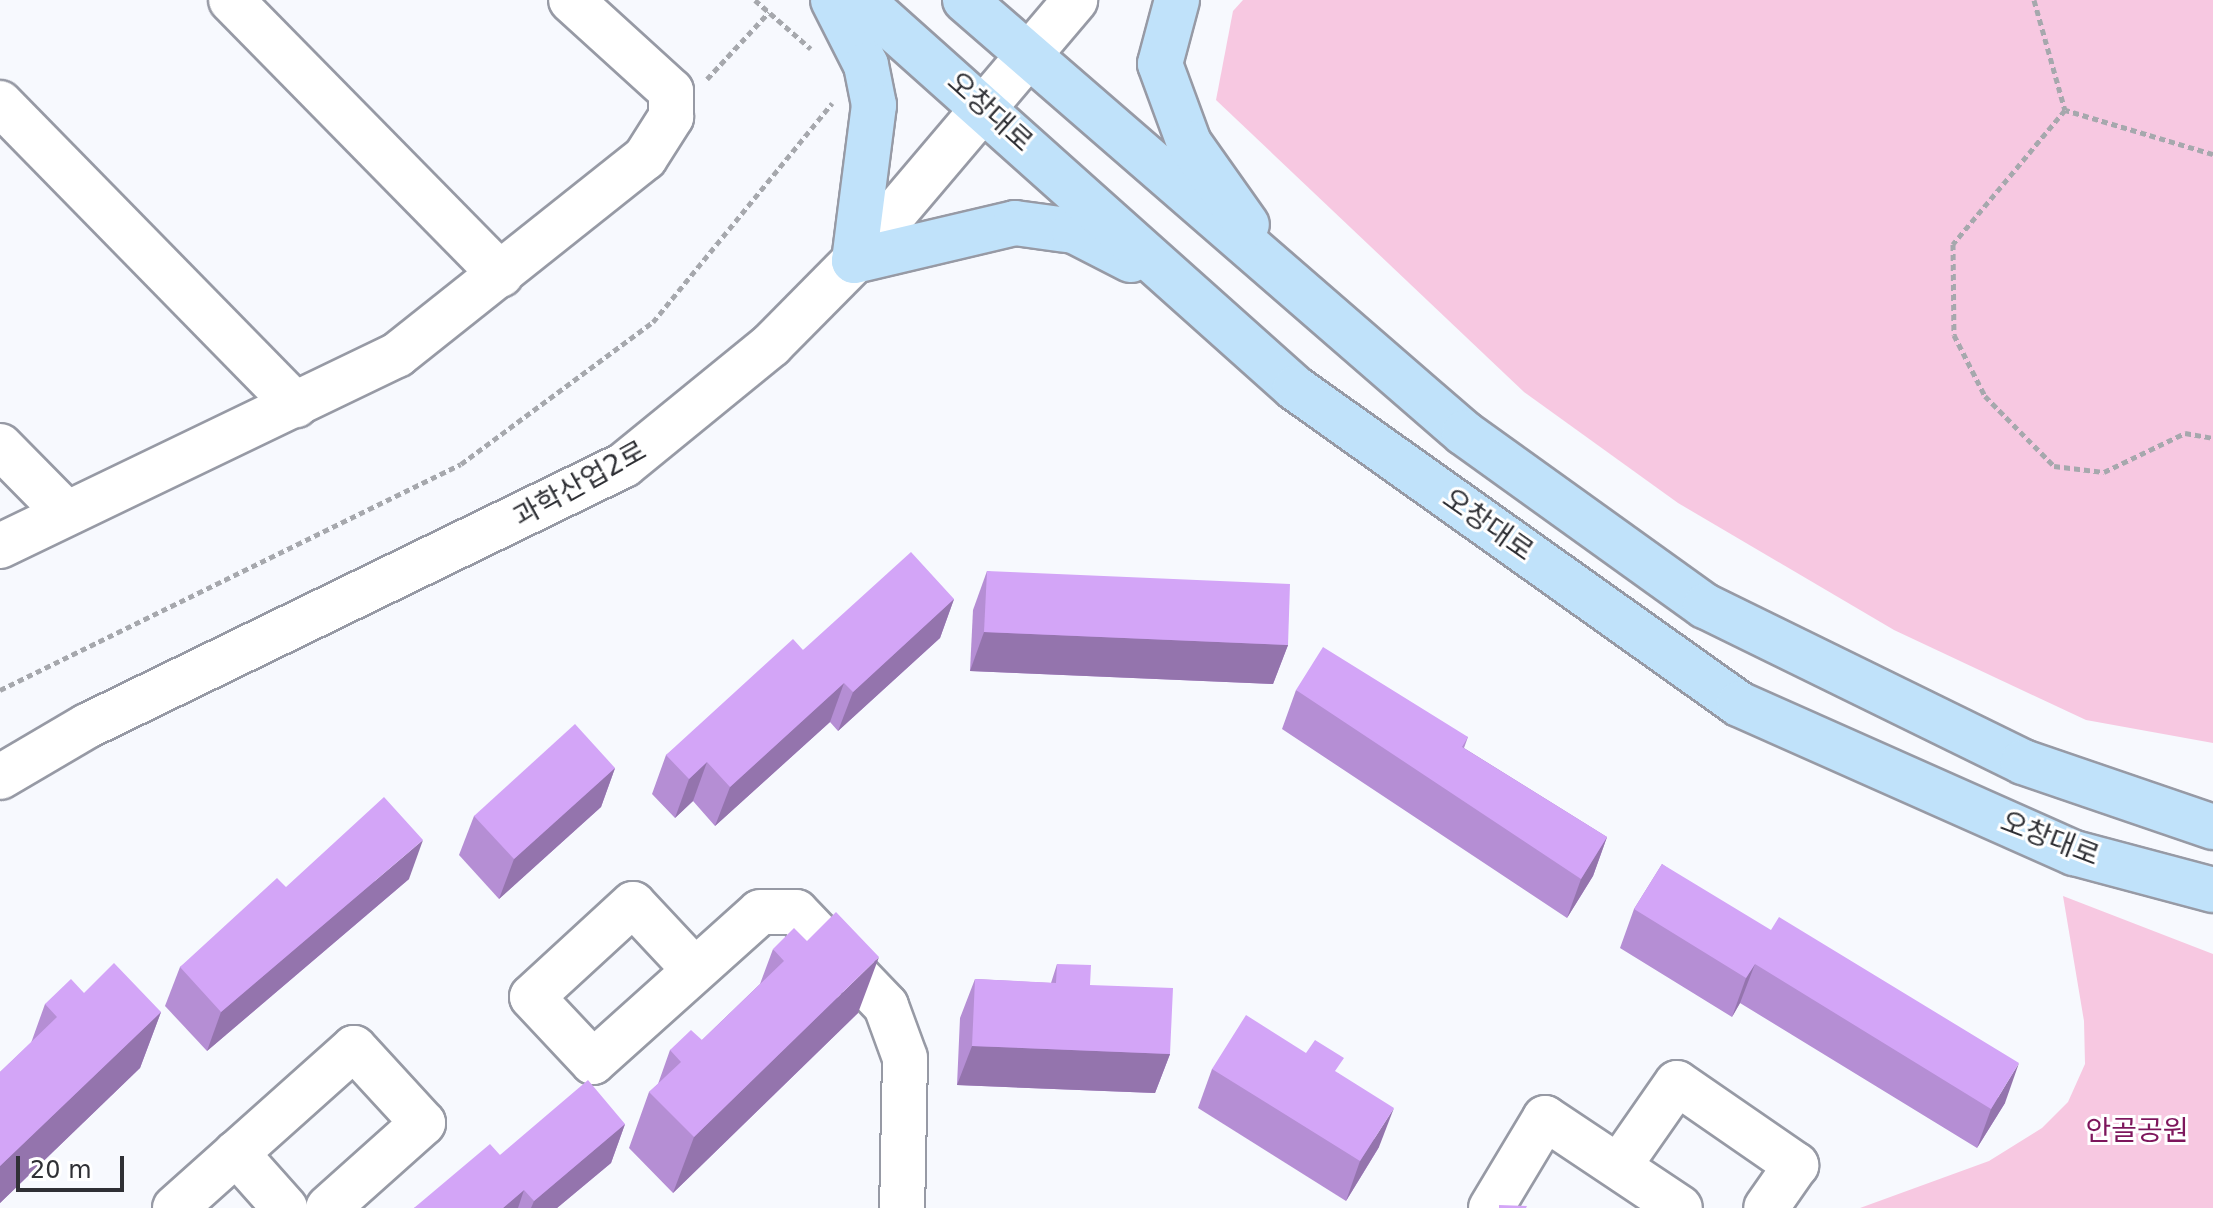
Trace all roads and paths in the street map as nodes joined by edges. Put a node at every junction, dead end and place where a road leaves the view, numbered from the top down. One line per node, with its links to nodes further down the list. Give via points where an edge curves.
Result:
1 (231, 0): 20 (street)
2 (571, 0): 17 (street, via 671,91)
3 (755, 0): 10 (path)
4 (833, 0): 19 (main road, via 866,65 874,105)
5 (861, 0): 15 (main road, 오창대로)
6 (965, 0): 12 (main road, 오창대로)
7 (1075, 0): 12 (street, 과학산업2로)
8 (1177, 0): 21 (main road, via 1160,64 1189,143)
9 (2034, 0): 16 (path)
10 (769, 12): 11 (path); 17 (path)
11 (815, 52)
12 (1025, 55): 15 (street, 과학산업2로); 21 (main road, 오창대로)
13 (840, 94): 28 (path, via 653,322 461,464)
14 (0, 103): 23 (street)
15 (983, 105): 19 (street, 과학산업2로); 22 (main road, 오창대로)
16 (2065, 110): 18 (path); 24 (path, via 1953,244 1954,335 1985,396 2054,466 2104,472 2185,433)
17 (671, 117): 20 (street, via 645,158)
18 (2213, 154)
19 (854, 261): 22 (main road, via 1015,223 1074,231); 29 (street, 과학산업2로, via 771,345 624,465 87,726)
20 (501, 275): 23 (street, via 397,355)
21 (1285, 280): 30 (main road, 오창대로, via 1464,433 1705,606 2023,762)
22 (1183, 287): 31 (main road, 오창대로, via 1295,388 1739,704 2074,853)
23 (296, 405): 26 (street)
24 (2213, 438)
25 (0, 446): 26 (street)
26 (65, 512): 27 (street)
27 (0, 546)
28 (0, 690)
29 (0, 777)
30 (2213, 827)
31 (2213, 890)
32 (692, 967): 38 (street, via 760,912 796,912 886,1006 905,1058)
33 (236, 1153): 35 (street); 36 (street); 37 (street, via 354,1048 423,1123)
34 (1619, 1166): 39 (street, via 1545,1118); 40 (street); 41 (street, via 1677,1083 1796,1165)
35 (175, 1208)
36 (285, 1208)
37 (328, 1208)
38 (902, 1208)
39 (1491, 1208)
40 (1680, 1208)
41 (1766, 1208)

